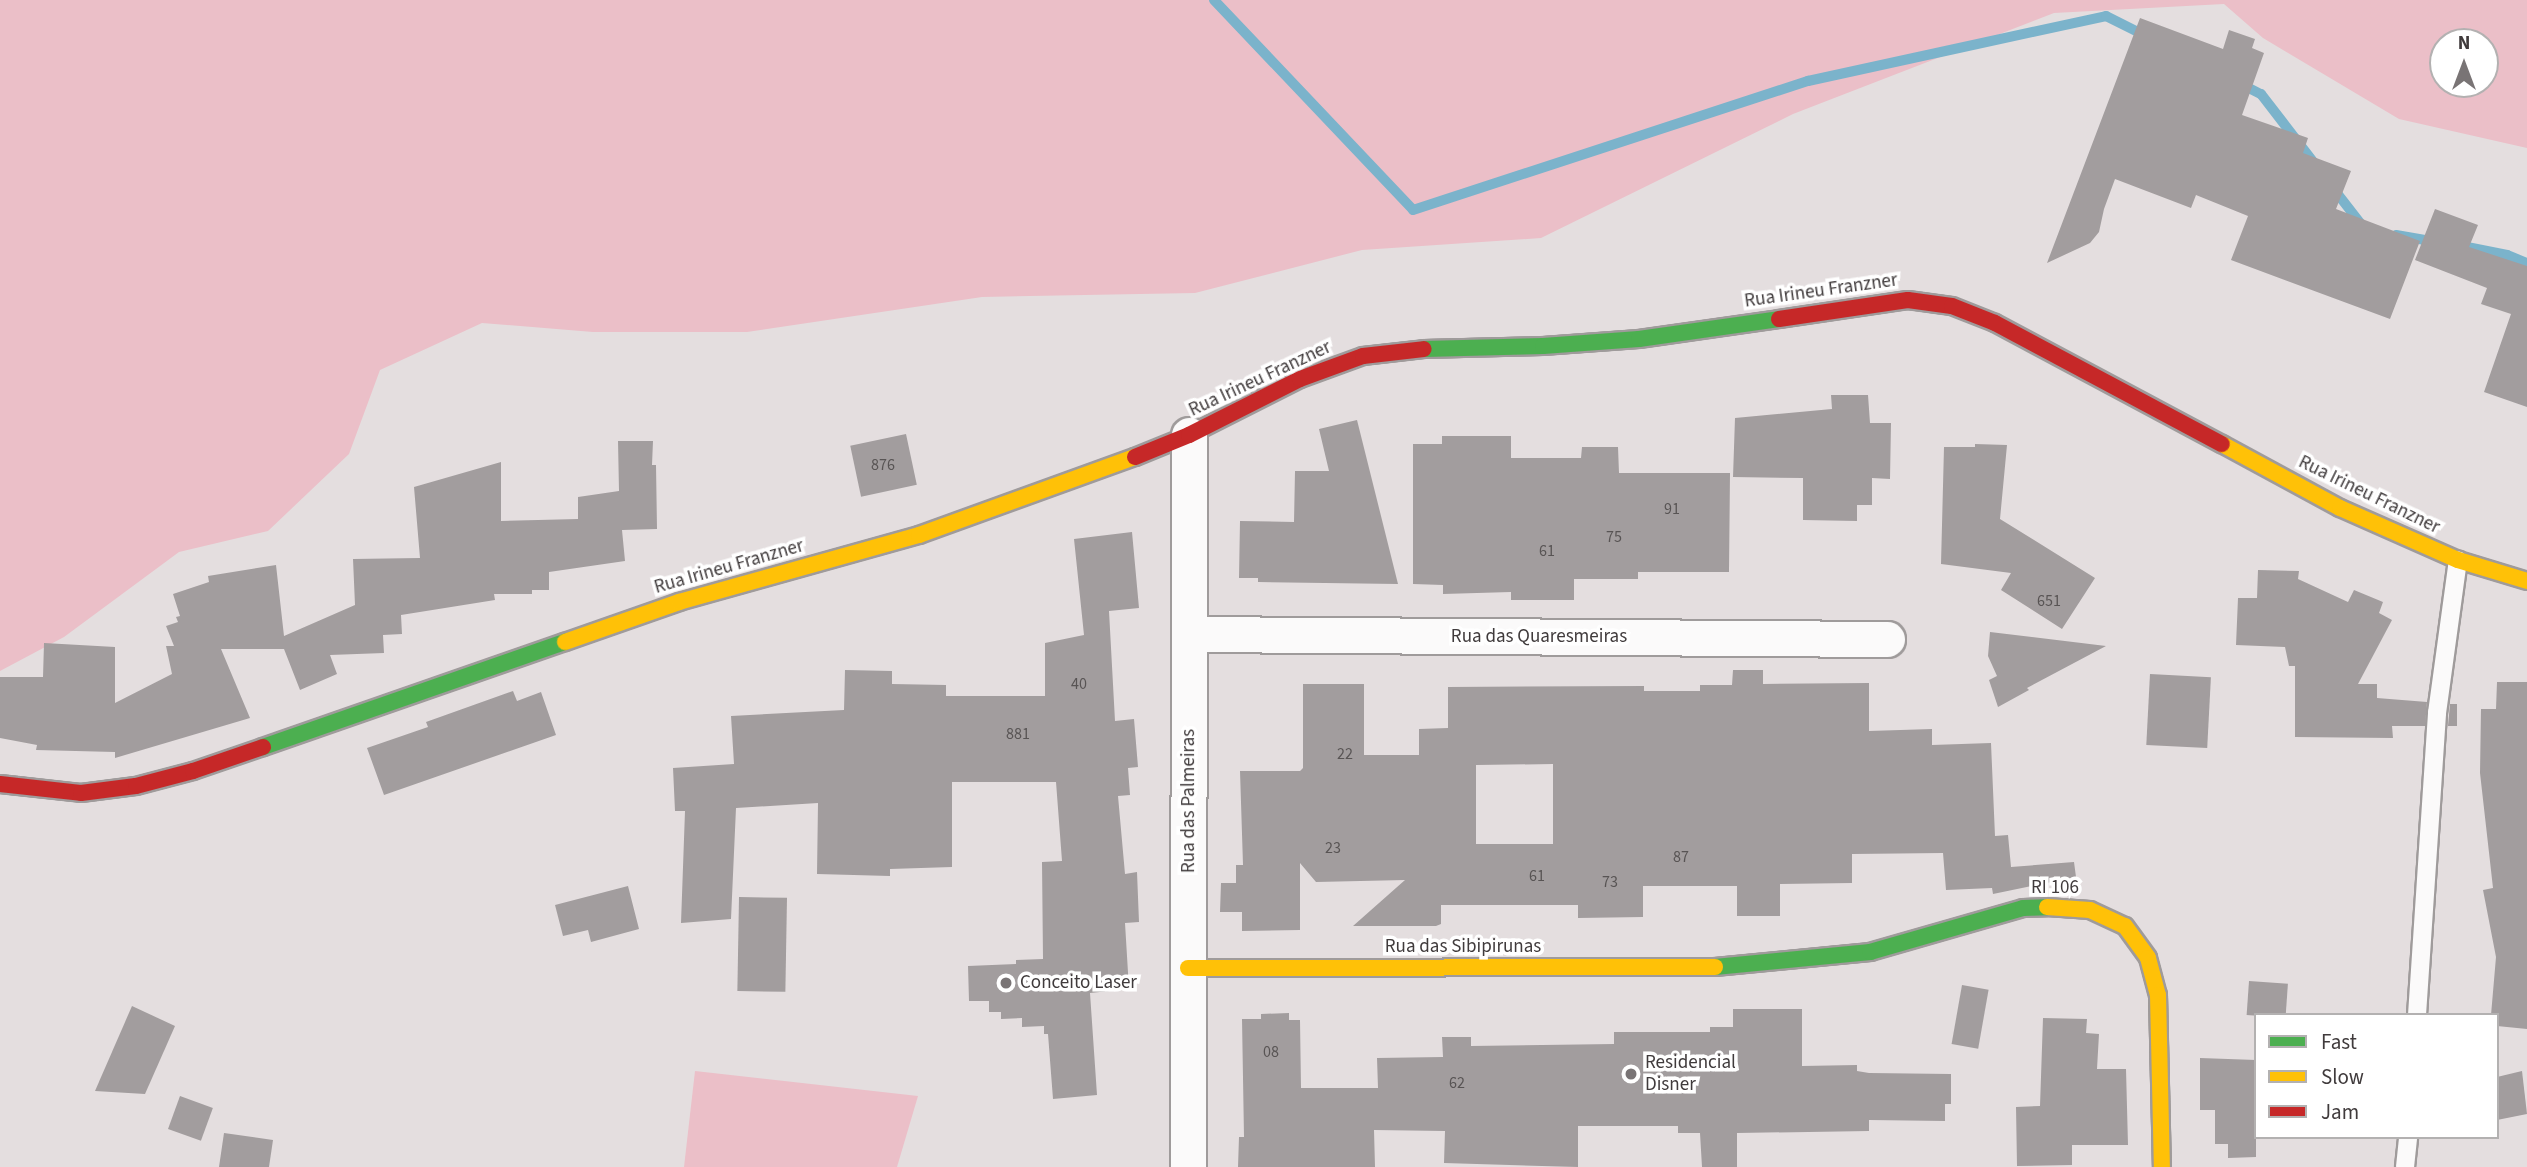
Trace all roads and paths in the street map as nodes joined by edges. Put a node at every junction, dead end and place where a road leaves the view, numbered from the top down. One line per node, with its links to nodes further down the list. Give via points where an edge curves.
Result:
1 (1189, 435): 2 (street, Rua Irineu Franzner, via 1300,379 1363,356 1416,349 1639,339 1908,300 1952,306 1996,323 2340,508); 4 (street, Rua das Palmeiras); 6 (street, Rua Irineu Franzner, via 919,535 679,602 193,771 136,786 82,793)
2 (2458, 560): 3 (street, Rua Irineu Franzner); 9 (lane, via 2437,713)
3 (2527, 581)
4 (1190, 634): 5 (street, Rua das Quaresmeiras); 8 (street, Rua das Palmeiras)
5 (1887, 639)
6 (0, 784)
7 (1738, 967): 8 (street, Rua das Sibipirunas); 12 (street, RI 106, via 1871,952 2023,908 2090,909 2125,926 2148,958 2158,995)
8 (1188, 968): 11 (street, Rua das Palmeiras)
9 (2417, 1013)
10 (2408, 1139): 13 (lane)
11 (1188, 1167)
12 (2162, 1167)
13 (2405, 1167)

